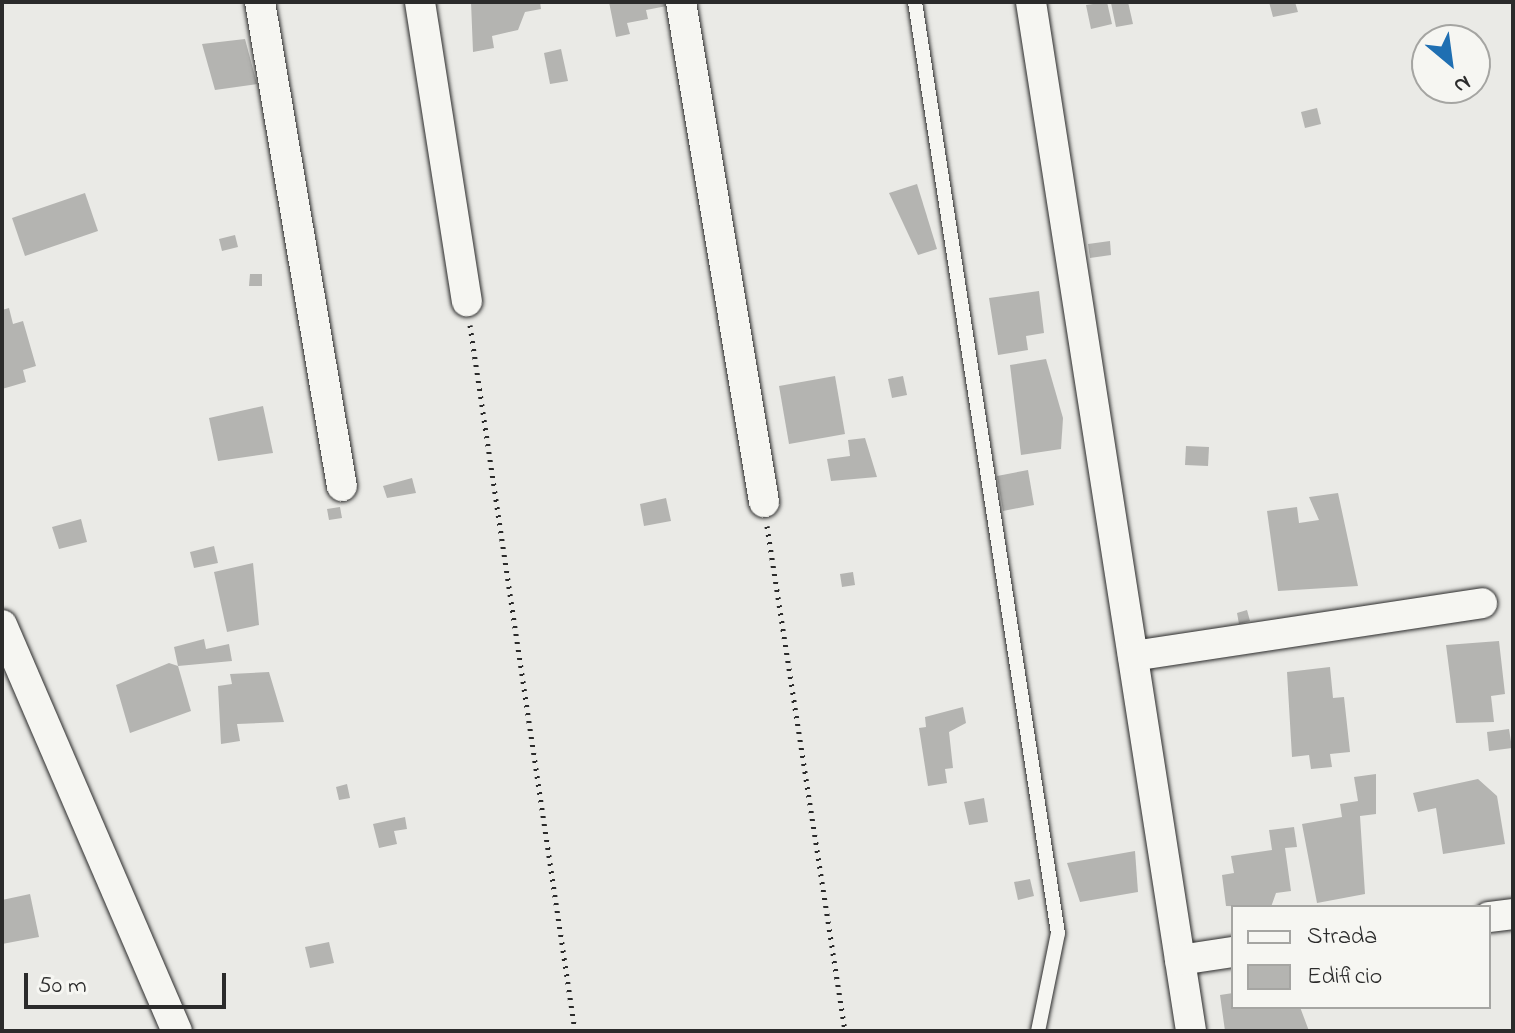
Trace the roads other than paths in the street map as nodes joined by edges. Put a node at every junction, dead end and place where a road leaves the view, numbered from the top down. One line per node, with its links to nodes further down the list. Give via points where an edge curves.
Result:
1 (260, 2): 7 (street)
2 (420, 2): 6 (street)
3 (681, 2): 8 (street)
4 (915, 2): 17 (lane, via 1058,933)
5 (1031, 2): 11 (street)
6 (467, 301)
7 (342, 486)
8 (764, 502)
9 (1482, 603): 11 (street)
10 (2, 625): 16 (street)
11 (1133, 656): 15 (street)
12 (1513, 914): 13 (street)
13 (1491, 917)
14 (1231, 952): 15 (street)
15 (1180, 960): 18 (street)
16 (177, 1031)
17 (1038, 1031)
18 (1191, 1031)

